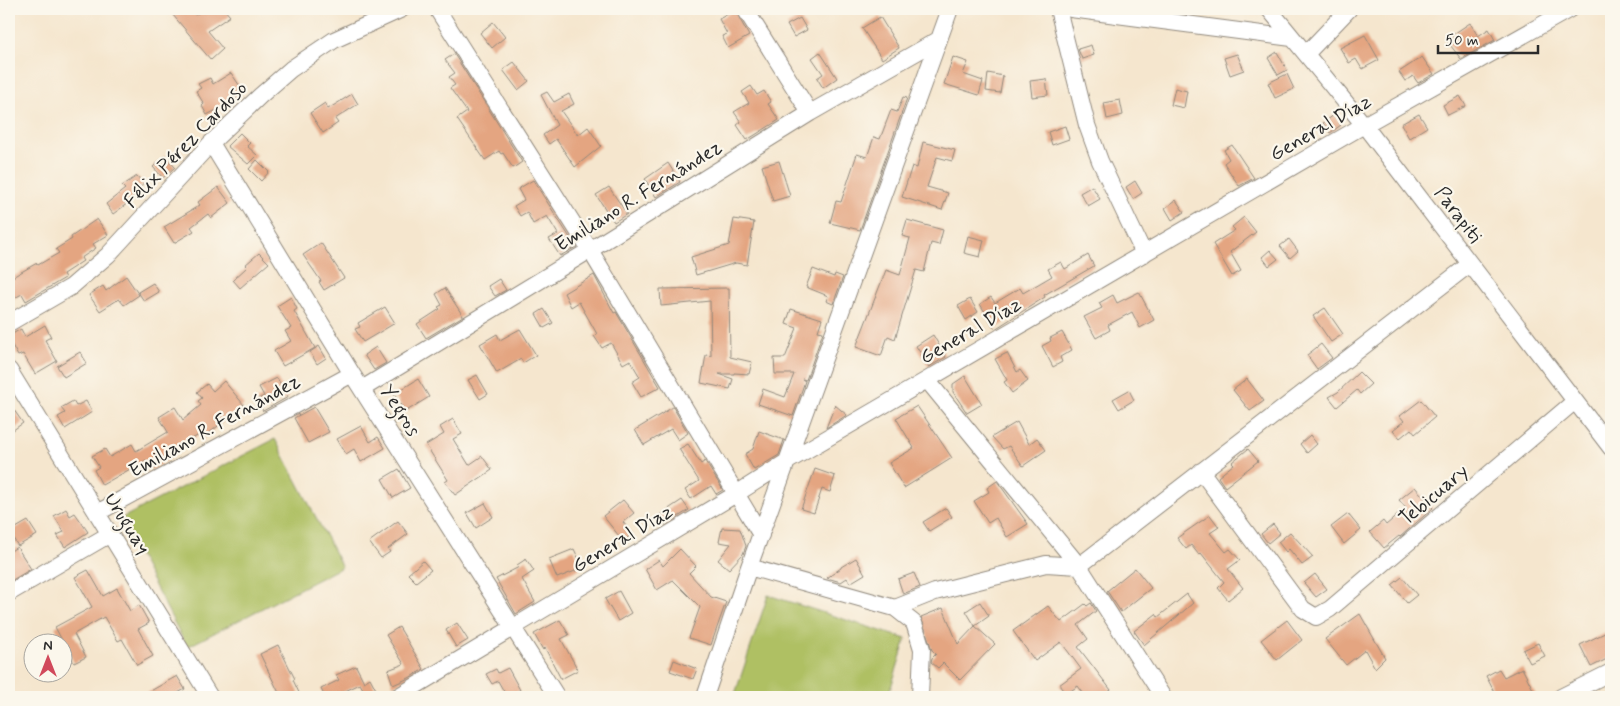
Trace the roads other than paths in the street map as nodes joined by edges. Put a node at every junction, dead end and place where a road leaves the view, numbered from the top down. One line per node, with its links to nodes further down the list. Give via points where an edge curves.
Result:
1 (402, 9): 15 (street, Félix Pérez Cardoso, via 334,40 291,69)
2 (437, 9): 16 (street)
3 (745, 9): 13 (street)
4 (950, 9): 11 (street)
5 (1058, 9): 17 (street, via 1087,126)
6 (1071, 9): 10 (street)
7 (1269, 9): 10 (street, Parapiti)
8 (1349, 9): 12 (street)
9 (1570, 9): 14 (street, General Díaz)
10 (1292, 38): 12 (street, Parapiti)
11 (938, 40): 13 (street, Emiliano R. Fernández); 26 (street)
12 (1306, 54): 14 (street, Parapiti)
13 (810, 113): 16 (street, Emiliano R. Fernández)
14 (1364, 126): 17 (street, General Díaz); 18 (street, Parapiti)
15 (211, 143): 19 (street, Félix Pérez Cardoso, via 108,255 71,287); 21 (street, Yegros)
16 (590, 250): 23 (street, Emiliano R. Fernández); 28 (street)
17 (1144, 254): 22 (street, General Díaz)
18 (1470, 264): 24 (street, Parapiti); 27 (street)
19 (9, 323)
20 (9, 370): 29 (street, Uruguay)
21 (352, 374): 23 (street, Yegros); 29 (street, Emiliano R. Fernández)
22 (927, 380): 26 (street, General Díaz); 32 (street)
23 (362, 389): 36 (street, Yegros)
24 (1575, 401): 25 (street, Parapiti); 27 (street, Tebicuary, via 1330,610 1316,617 1303,610)
25 (1611, 448)
26 (788, 461): 28 (street, General Díaz); 31 (street)
27 (1201, 471): 32 (street)
28 (736, 494): 31 (street); 36 (street, General Díaz)
29 (97, 513): 30 (street, Uruguay)
30 (110, 534): 34 (street); 38 (street, Uruguay)
31 (761, 535): 33 (street)
32 (1078, 566): 35 (street, via 1046,564 935,592); 43 (street)
33 (749, 567): 35 (street); 41 (street)
34 (9, 593)
35 (895, 608): 42 (street, via 914,623 922,648)
36 (513, 627): 39 (street, General Díaz); 40 (street, Yegros)
37 (1611, 672): 44 (street)
38 (210, 697)
39 (397, 697)
40 (557, 697)
41 (705, 697)
42 (920, 697)
43 (1163, 697)
44 (1561, 697)

